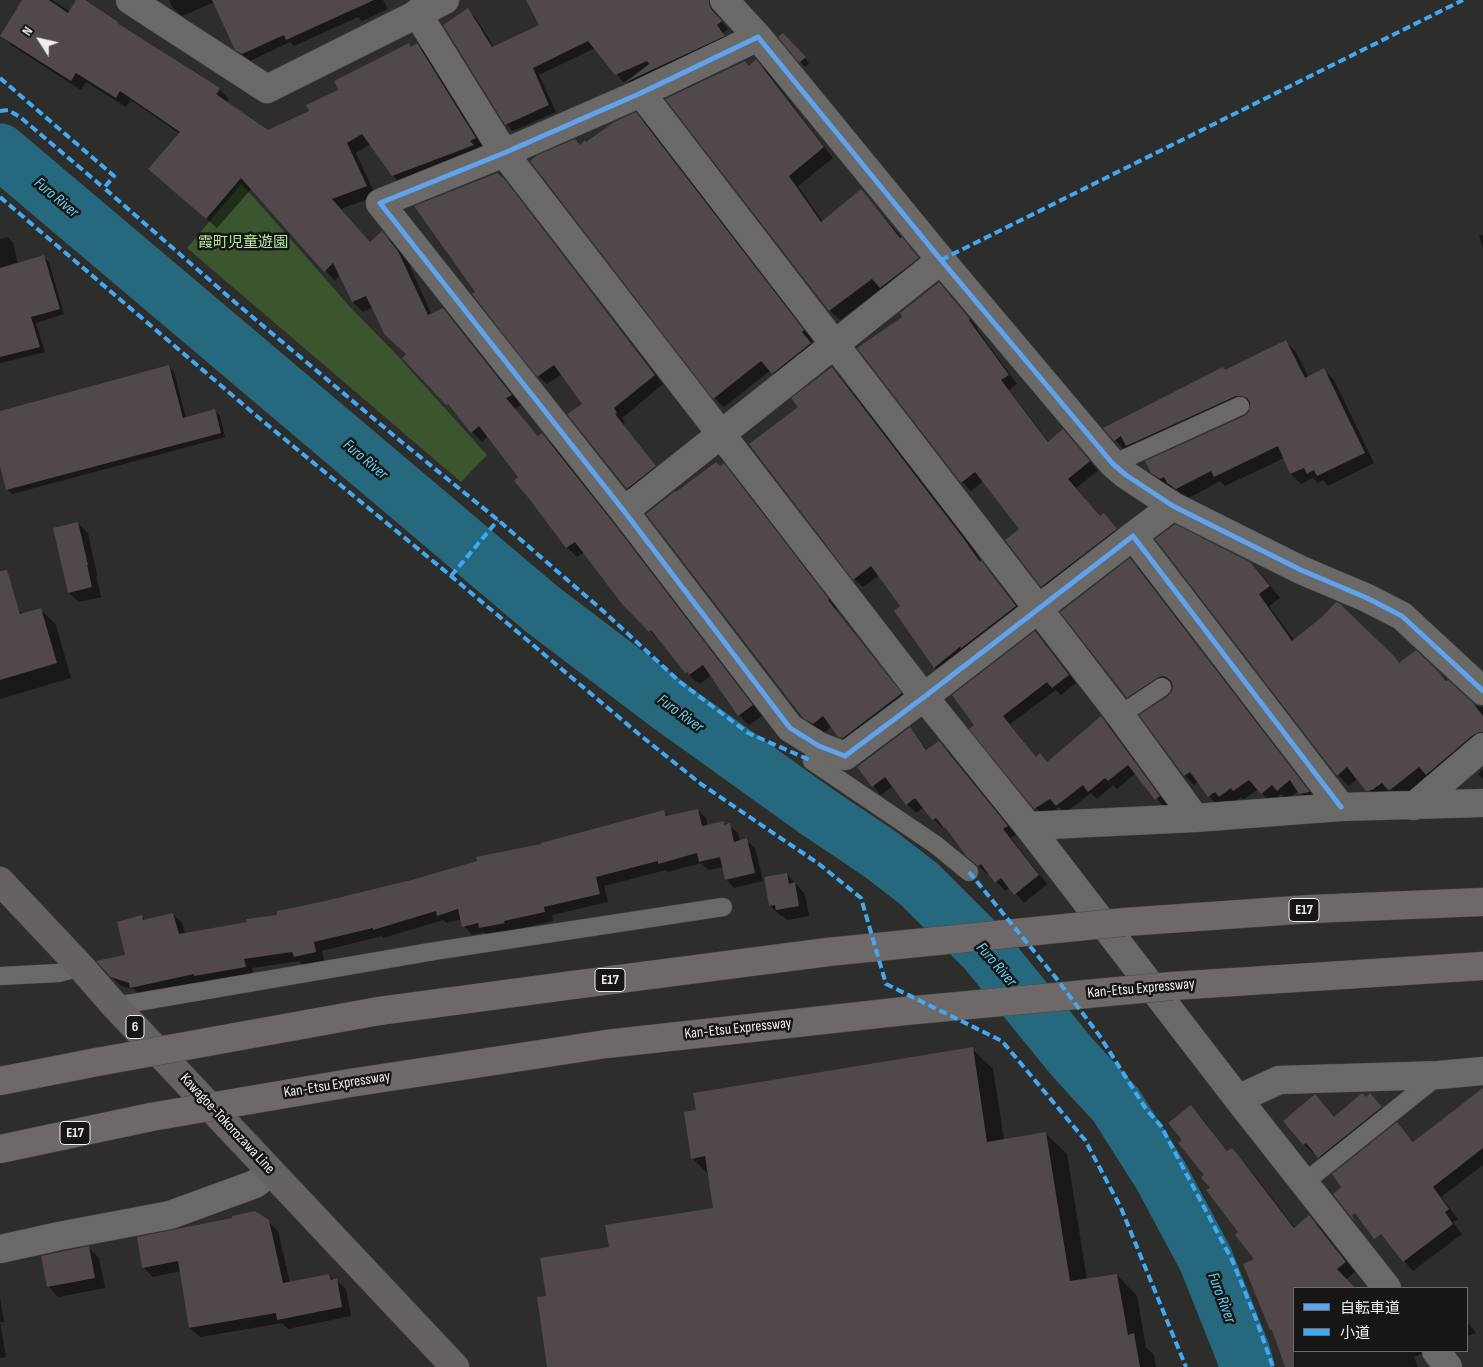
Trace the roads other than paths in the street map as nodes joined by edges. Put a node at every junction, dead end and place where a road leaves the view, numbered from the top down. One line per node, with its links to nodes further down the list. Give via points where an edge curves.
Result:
1 (130, 0): 4 (street, via 267,89)
2 (445, 0): 4 (street)
3 (724, 0): 5 (street)
4 (417, 13): 7 (street)
5 (758, 38): 6 (street); 8 (street)
6 (641, 93): 7 (street); 9 (street)
7 (504, 153): 11 (street); 14 (street, via 380,204)
8 (941, 260): 9 (street); 12 (street)
9 (835, 344): 11 (street); 16 (street)
10 (1240, 406): 12 (lane)
11 (721, 434): 14 (street); 19 (street)
12 (1113, 464): 13 (street)
13 (1173, 506): 15 (street); 18 (street, via 1402,616)
14 (624, 511): 21 (street, via 790,728)
15 (1133, 536): 16 (street); 25 (street)
16 (1038, 608): 19 (street); 20 (street)
17 (1162, 686): 20 (lane)
18 (1483, 691)
19 (924, 697): 21 (street, via 845,756); 27 (street)
20 (1120, 716): 26 (street)
21 (819, 746): 28 (lane, via 812,761 936,845)
22 (1483, 747): 24 (street)
23 (1483, 803): 24 (street)
24 (1414, 806): 25 (street)
25 (1341, 807): 26 (street)
26 (1195, 818): 27 (street)
27 (1028, 826): 39 (street)
28 (969, 872)
29 (0, 881): 33 (main road, Kawagoe-Tokorozawa Line / 6)
30 (1483, 902): 38 (highway, E17, bridge, via 1311,909 1125,922 828,952 379,1011)
31 (723, 907): 35 (lane, via 435,951)
32 (1483, 966): 40 (highway, Kan-Etsu Expressway / E17, bridge, via 1172,986 606,1044 151,1117)
33 (81, 967): 34 (lane, via 58,973); 35 (main road, Kawagoe-Tokorozawa Line / 6)
34 (0, 976)
35 (115, 1006): 41 (main road, Kawagoe-Tokorozawa Line / 6)
36 (1483, 1071): 37 (street)
37 (1438, 1075): 39 (street, via 1279,1080); 42 (lane)
38 (0, 1081)
39 (1238, 1099): 42 (street)
40 (0, 1149)
41 (272, 1172): 43 (street, via 255,1184 170,1215); 46 (main road, Kawagoe-Tokorozawa Line / 6)
42 (1305, 1182): 44 (street)
43 (0, 1249)
44 (1386, 1287)
45 (1437, 1352): 47 (street)
46 (455, 1367)
47 (1448, 1367)

